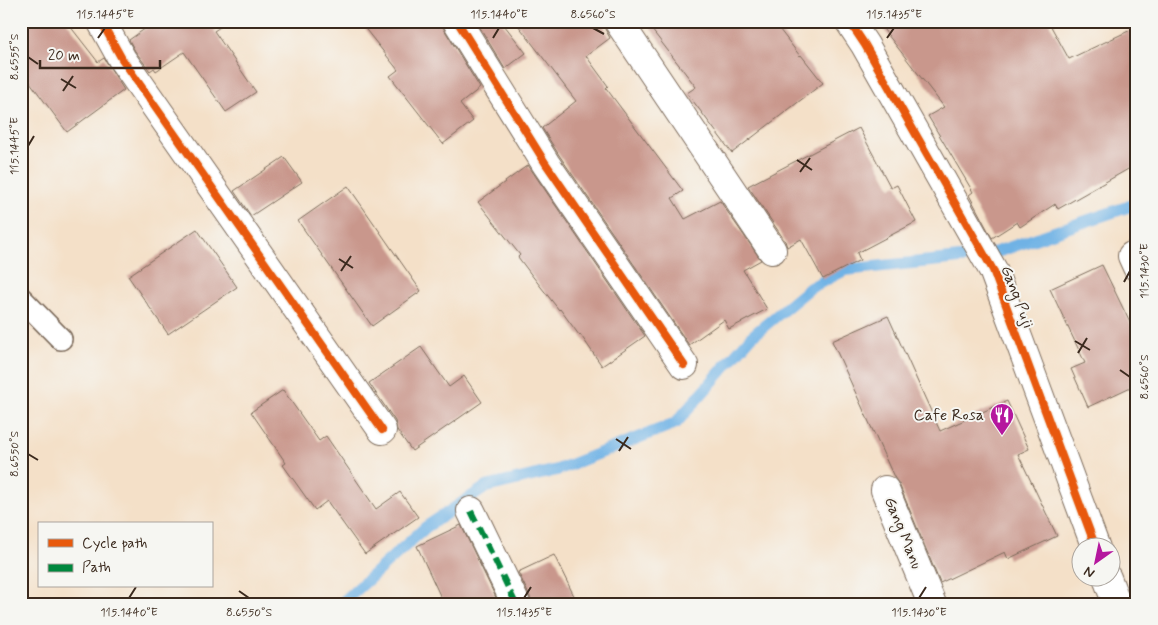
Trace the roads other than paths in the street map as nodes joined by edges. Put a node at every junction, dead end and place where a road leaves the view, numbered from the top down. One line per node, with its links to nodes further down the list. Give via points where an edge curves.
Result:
1 (101, 21): 9 (street, via 122,59)
2 (457, 21): 8 (street, via 546,164)
3 (618, 21): 5 (street)
4 (849, 21): 12 (street, Gang Puji, via 866,45 993,270)
5 (772, 250)
6 (21, 298): 7 (lane)
7 (61, 339)
8 (684, 365)
9 (382, 430)
10 (885, 490): 15 (street, Gang Manu)
11 (471, 510): 14 (street)
12 (1092, 538)
13 (1111, 588): 16 (street)
14 (516, 604)
15 (932, 604)
16 (1117, 604)

